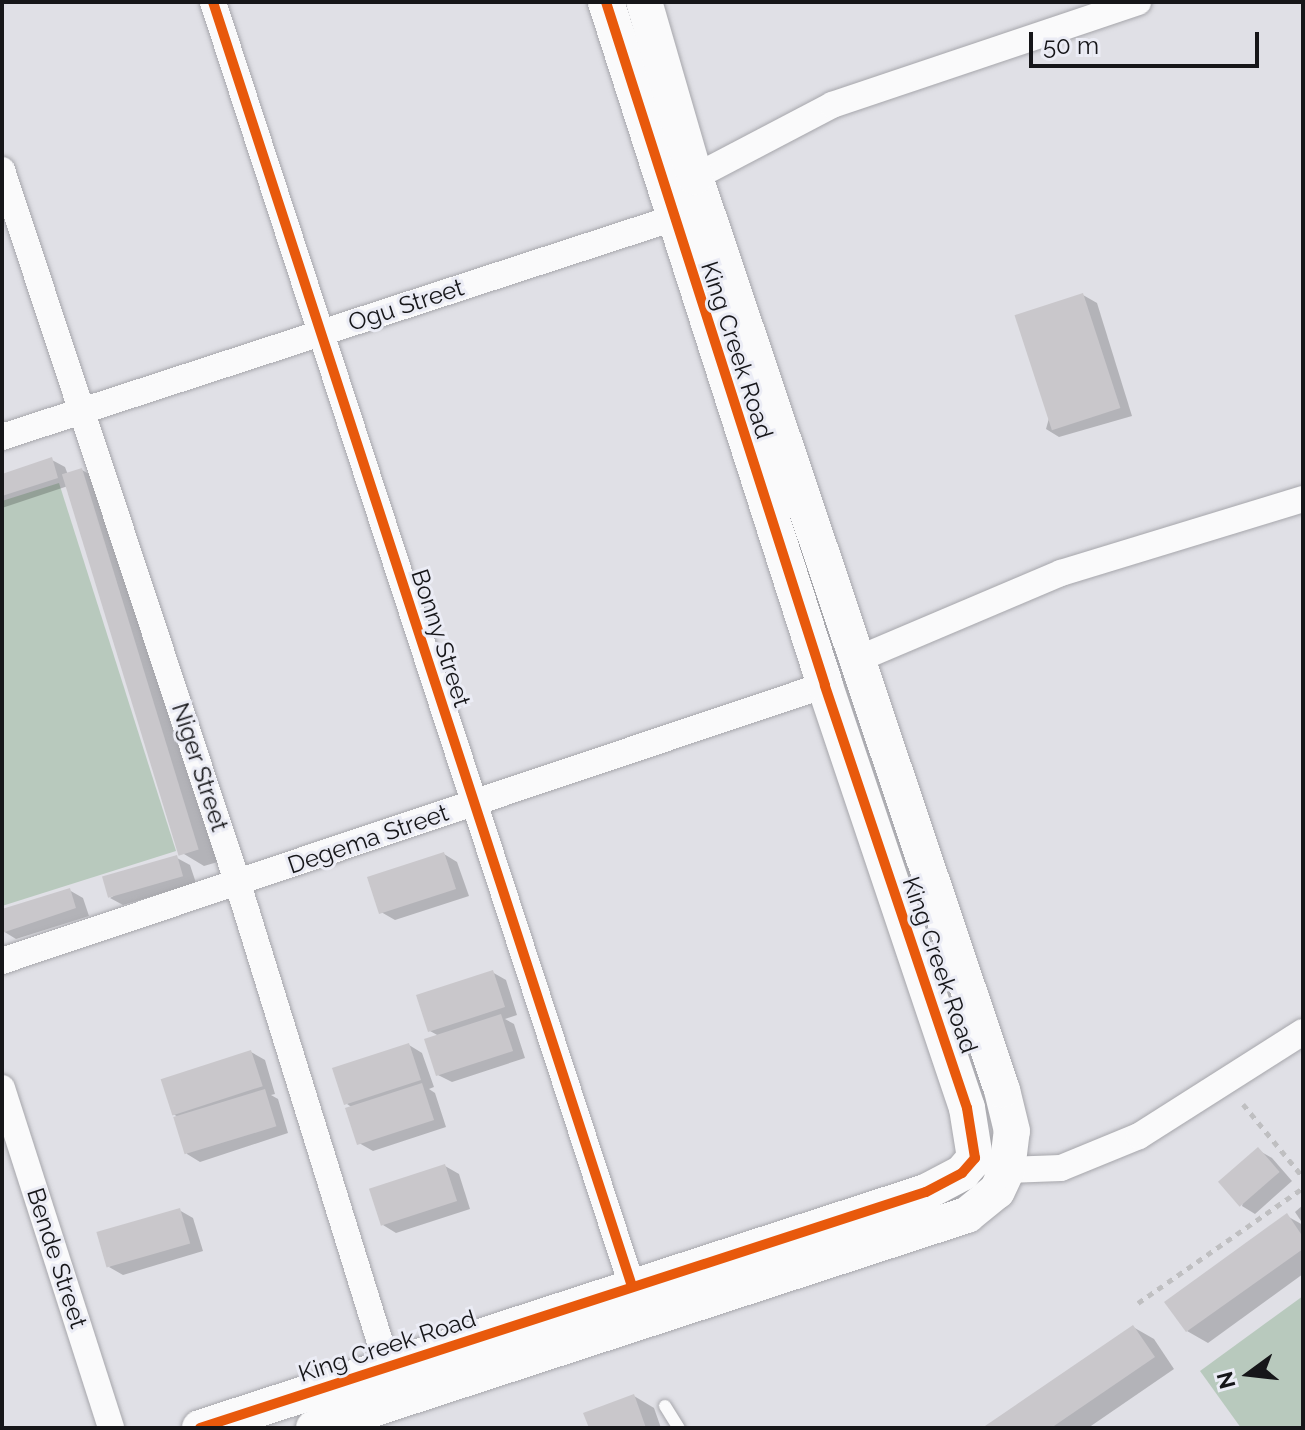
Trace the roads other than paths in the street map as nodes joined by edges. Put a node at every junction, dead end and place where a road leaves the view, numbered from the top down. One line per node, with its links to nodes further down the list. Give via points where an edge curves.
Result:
1 (213, 2): 8 (street, Bonny Street)
2 (606, 2): 7 (street, King Creek Road)
3 (644, 2): 6 (street, King Creek Road)
4 (1138, 2): 6 (street, via 832,105)
5 (2, 170): 9 (street, Niger Street)
6 (695, 177): 12 (street, King Creek Road)
7 (674, 218): 8 (street, Ogu Street); 13 (street, King Creek Road)
8 (320, 334): 9 (street, Ogu Street); 14 (street, Bonny Street)
9 (83, 410): 10 (street, Ogu Street); 15 (street, Niger Street)
10 (2, 437)
11 (1303, 499): 12 (street, via 1061,573)
12 (856, 660): 19 (street, King Creek Road, via 1002,1090 1012,1131)
13 (825, 685): 14 (street, Degema Street); 19 (street, King Creek Road, via 967,1108)
14 (474, 803): 15 (street, Degema Street); 20 (street, Bonny Street)
15 (238, 884): 16 (street, Degema Street); 21 (street, Niger Street)
16 (2, 961)
17 (1303, 1032): 19 (street, via 1139,1136 1061,1168)
18 (2, 1088): 23 (street, Bende Street)
19 (991, 1164): 20 (street, King Creek Road, via 926,1192); 25 (street, King Creek Road, via 997,1191 967,1215)
20 (632, 1286): 21 (street, King Creek Road)
21 (388, 1368): 24 (street, King Creek Road)
22 (665, 1406): 26 (lane)
23 (111, 1428)
24 (200, 1428)
25 (314, 1428)
26 (679, 1428)

